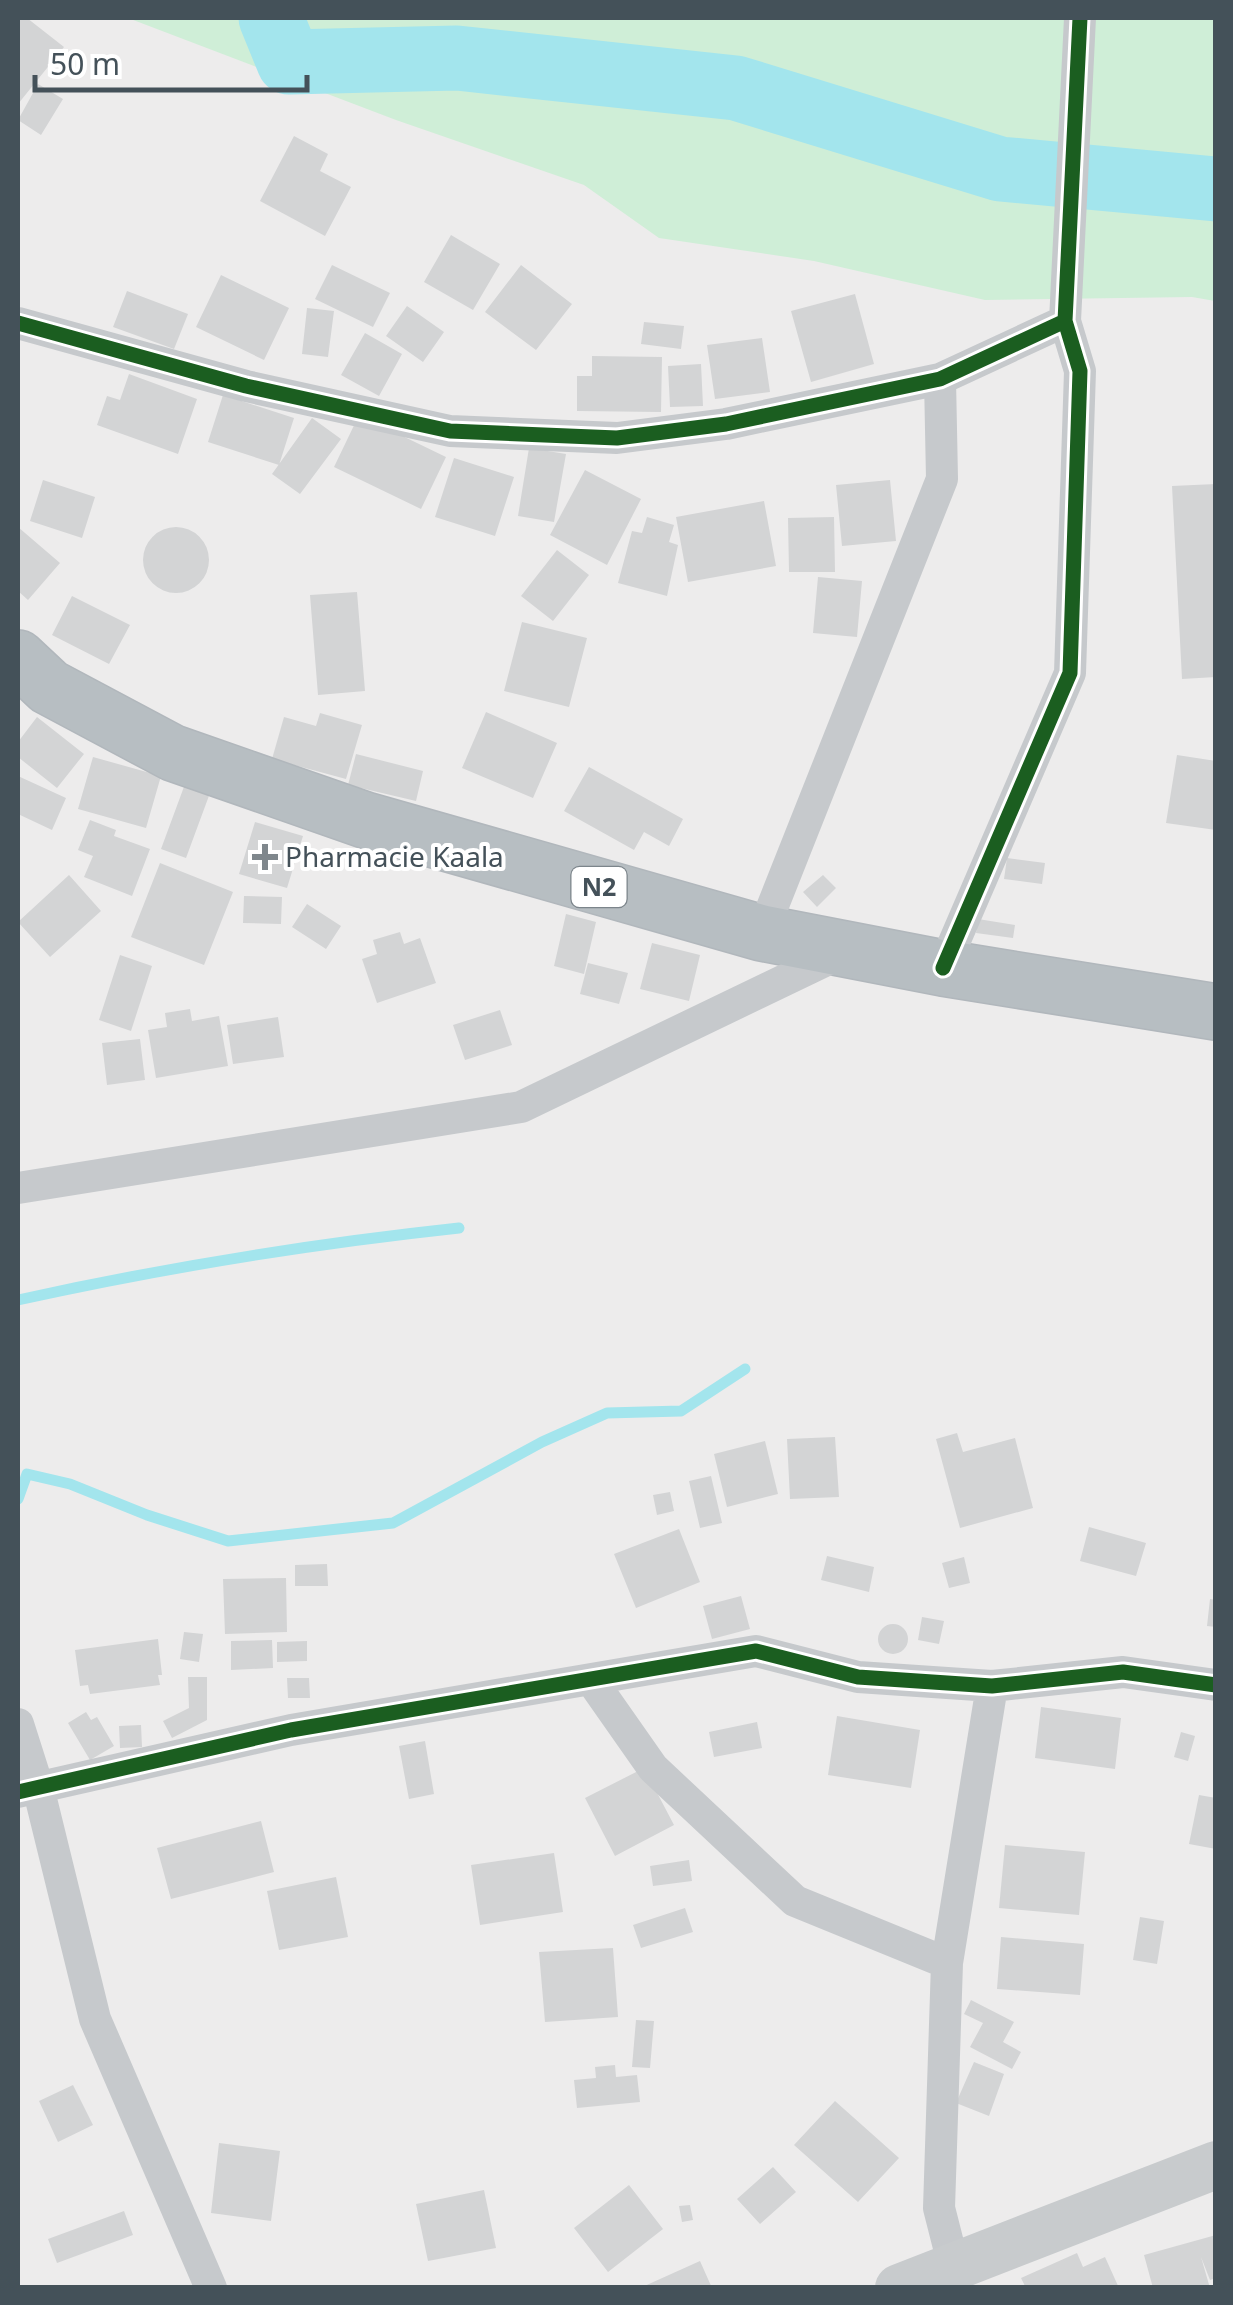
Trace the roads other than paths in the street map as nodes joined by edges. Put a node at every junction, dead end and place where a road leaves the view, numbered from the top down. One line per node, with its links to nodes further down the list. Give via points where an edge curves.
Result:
1 (1080, 18): 2 (street)
2 (1065, 321): 4 (street); 8 (street, via 1080,372 1070,673)
3 (18, 322): 4 (street, via 246,386 450,431 618,438 726,424)
4 (940, 379): 6 (street, via 942,479)
5 (18, 658): 6 (highway, N2, via 49,687 173,753 365,820)
6 (762, 933): 7 (highway, N2)
7 (847, 950): 8 (highway, N2); 10 (street, via 521,1107)
8 (943, 968): 9 (highway, N2)
9 (1216, 1012)
10 (18, 1188)
11 (592, 1681): 13 (street, via 756,1651 858,1677); 15 (street, via 273,1734); 16 (street, via 653,1768 796,1901)
12 (1216, 1685): 13 (street, via 1122,1672)
13 (992, 1686): 16 (street)
14 (18, 1724): 15 (street)
15 (28, 1790): 19 (street, via 94,2019)
16 (948, 1963): 18 (street, via 939,2208)
17 (1216, 2165): 18 (street)
18 (922, 2281)
19 (211, 2288)

